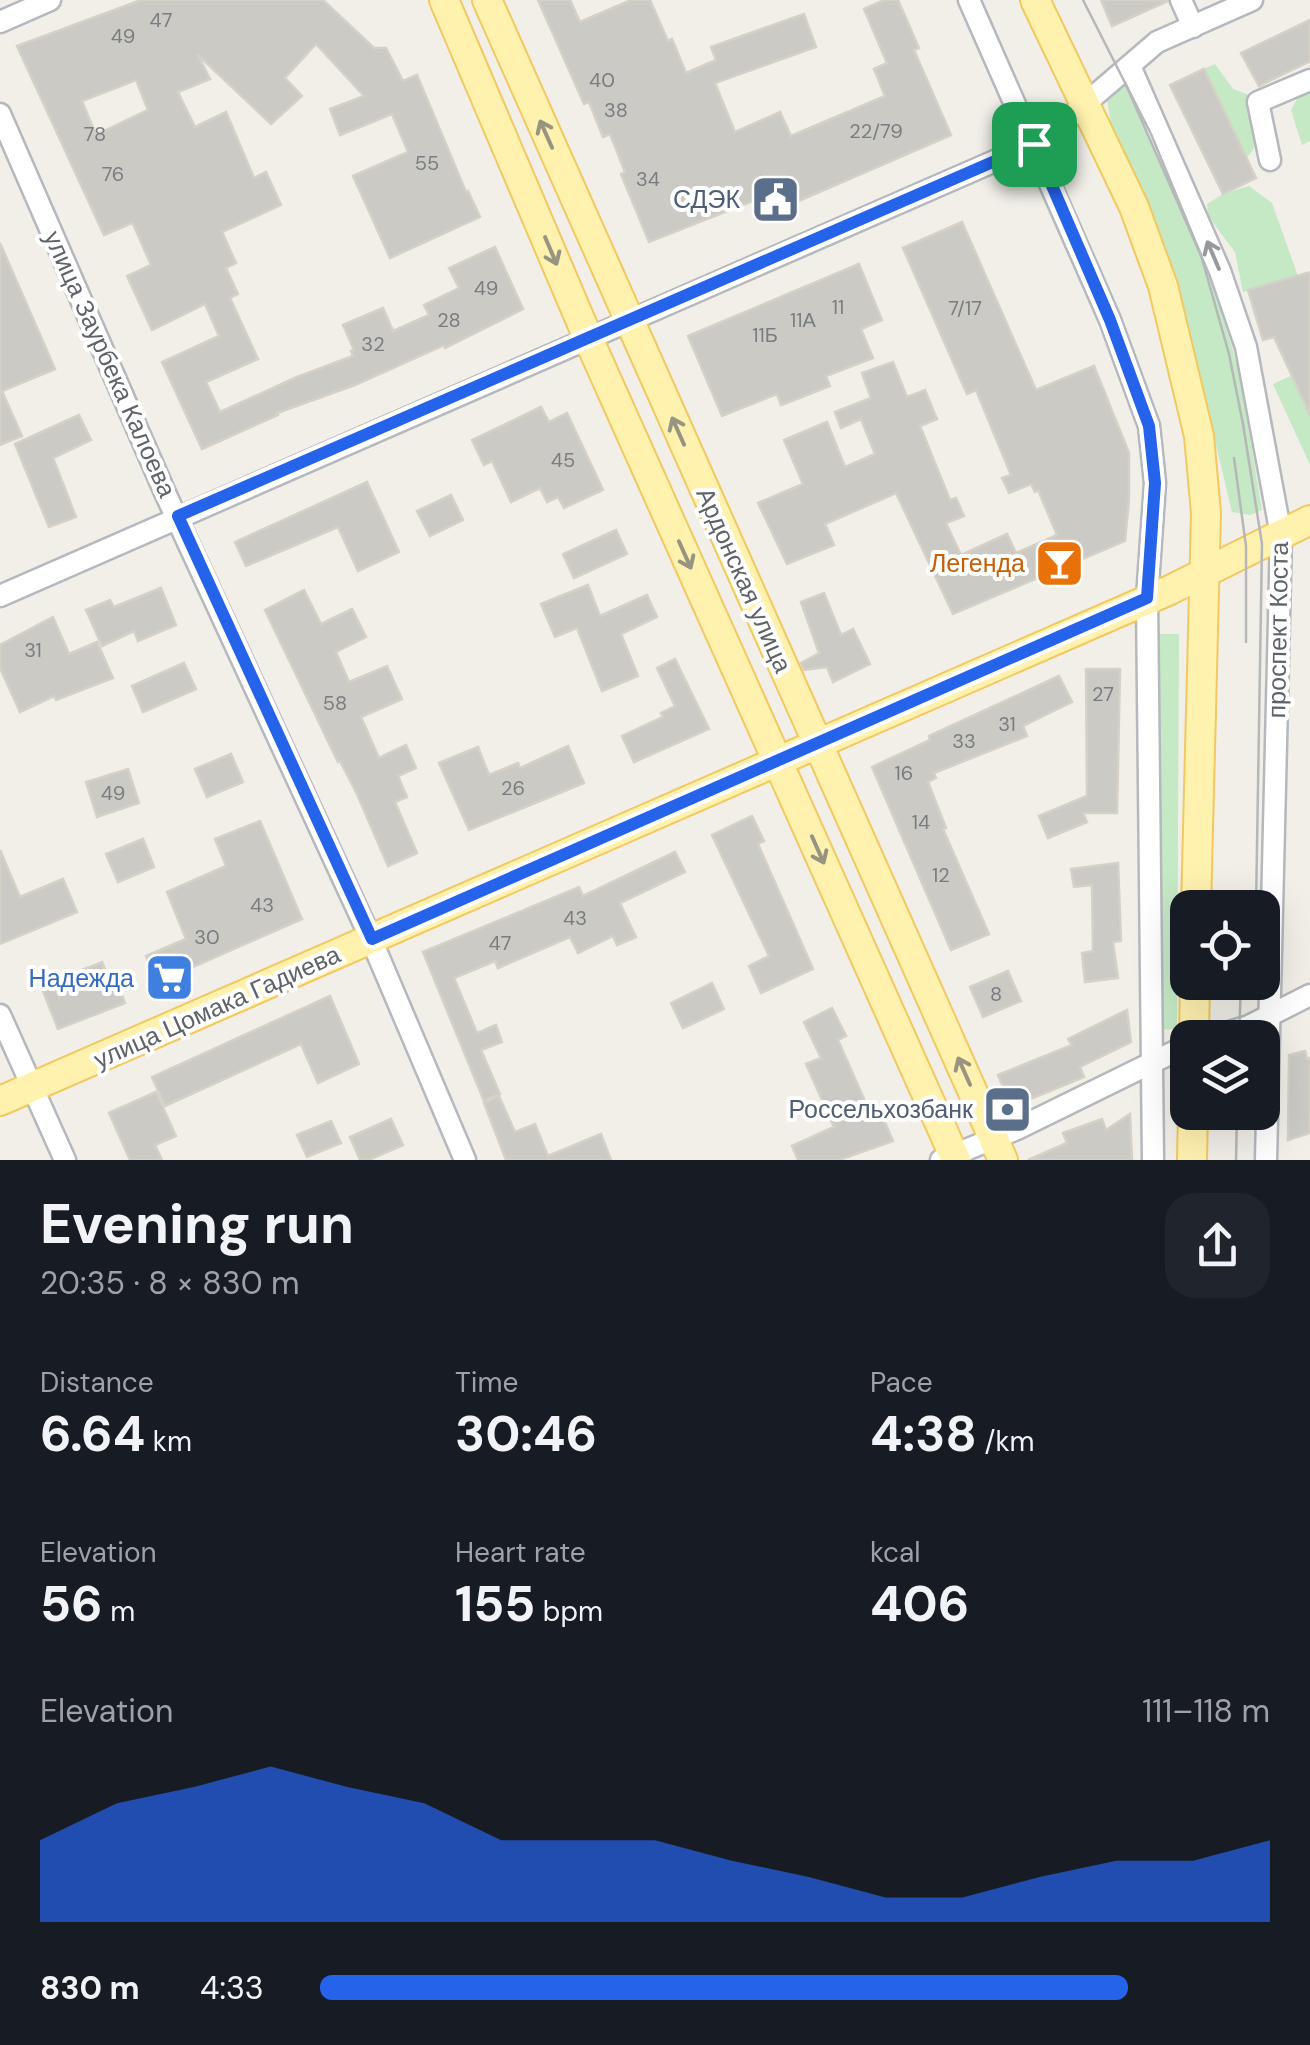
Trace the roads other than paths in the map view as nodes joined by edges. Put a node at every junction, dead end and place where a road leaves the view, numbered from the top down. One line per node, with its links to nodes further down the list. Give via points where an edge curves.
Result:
1 (50, 0): 8 (street)
2 (444, 0): 17 (main road, Ардонская улица, one-way to 17)
3 (487, 0): 16 (main road, Ардонская улица, one-way to 3)
4 (969, 0): 14 (street)
5 (1035, 0): 12 (main road)
6 (1181, 0): 9 (street)
7 (1252, 0): 9 (street)
8 (0, 22)
9 (1193, 26): 10 (street, via 1157,42)
10 (1130, 66): 12 (street); 20 (street, проспект Коста, one-way to 10, via 1246,346)
11 (1310, 80): 15 (street, via 1258,102)
12 (1086, 103): 14 (street); 21 (main road, via 1163,286 1199,436)
13 (0, 114): 18 (street, улица Заурбека Калоева)
14 (1034, 144): 16 (street); 23 (street, via 1149,426 1155,483)
15 (1270, 160)
16 (628, 320): 17 (street); 24 (main road, Ардонская улица, one-way to 16)
17 (588, 338): 18 (street); 25 (main road, Ардонская улица, one-way to 25)
18 (178, 516): 22 (street); 27 (street, улица Заурбека Калоева)
19 (1310, 520): 20 (main road, улица Цомака Гадиева)
20 (1281, 534): 21 (main road, улица Цомака Гадиева); 30 (street, проспект Коста)
21 (1205, 574): 23 (main road, улица Цомака Гадиева); 26 (main road)
22 (0, 596)
23 (1147, 598): 24 (main road, улица Цомака Гадиева); 33 (street)
24 (818, 744): 25 (main road, улица Цомака Гадиева); 37 (main road, Ардонская улица, one-way to 24)
25 (778, 762): 27 (main road, улица Цомака Гадиева); 38 (main road, Ардонская улица, one-way to 38)
26 (1196, 890)
27 (372, 939): 34 (main road, улица Цомака Гадиева); 40 (street, улица Заурбека Калоева)
28 (1310, 995): 30 (street)
29 (0, 1015): 34 (street)
30 (1270, 1016): 31 (street); 43 (street, проспект Коста)
31 (1259, 1020)
32 (1170, 1054): 33 (street)
33 (1152, 1064): 37 (street); 41 (street)
34 (32, 1086): 35 (main road, улица Цомака Гадиева); 39 (street)
35 (0, 1100)
36 (1193, 1130): 42 (main road)
37 (998, 1149): 38 (street)
38 (950, 1158)
39 (64, 1160)
40 (466, 1160)
41 (1153, 1160)
42 (1192, 1160)
43 (1266, 1160)

